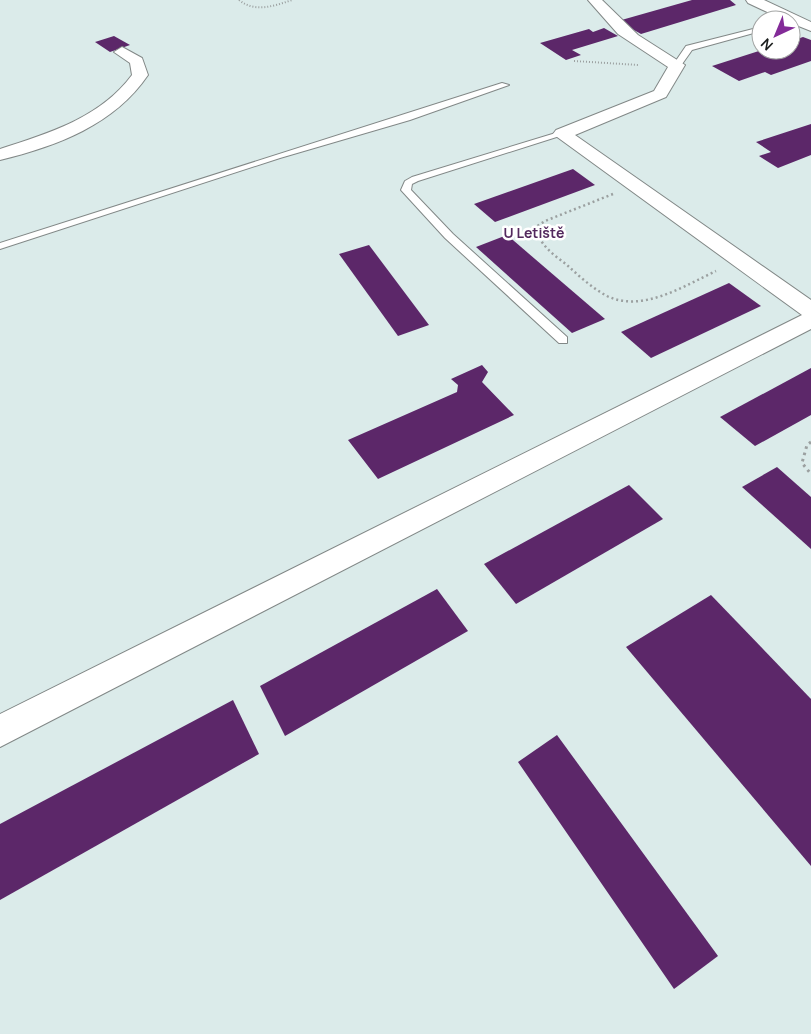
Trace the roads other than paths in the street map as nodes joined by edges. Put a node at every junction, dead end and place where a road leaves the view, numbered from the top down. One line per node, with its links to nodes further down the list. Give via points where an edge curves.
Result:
1 (595, 0): 6 (street, via 614,24 633,40)
2 (754, 0): 3 (street)
3 (805, 25)
4 (751, 32): 6 (lane, via 690,48)
5 (122, 52): 9 (street, via 137,61 140,75 132,90 106,111 69,130)
6 (672, 63): 8 (street, via 660,94)
7 (505, 85): 10 (lane)
8 (562, 134): 11 (street); 13 (lane, via 415,179 408,183 406,190 449,236)
9 (0, 155)
10 (0, 246)
11 (811, 311)
12 (811, 320): 14 (street)
13 (563, 340)
14 (0, 731)

